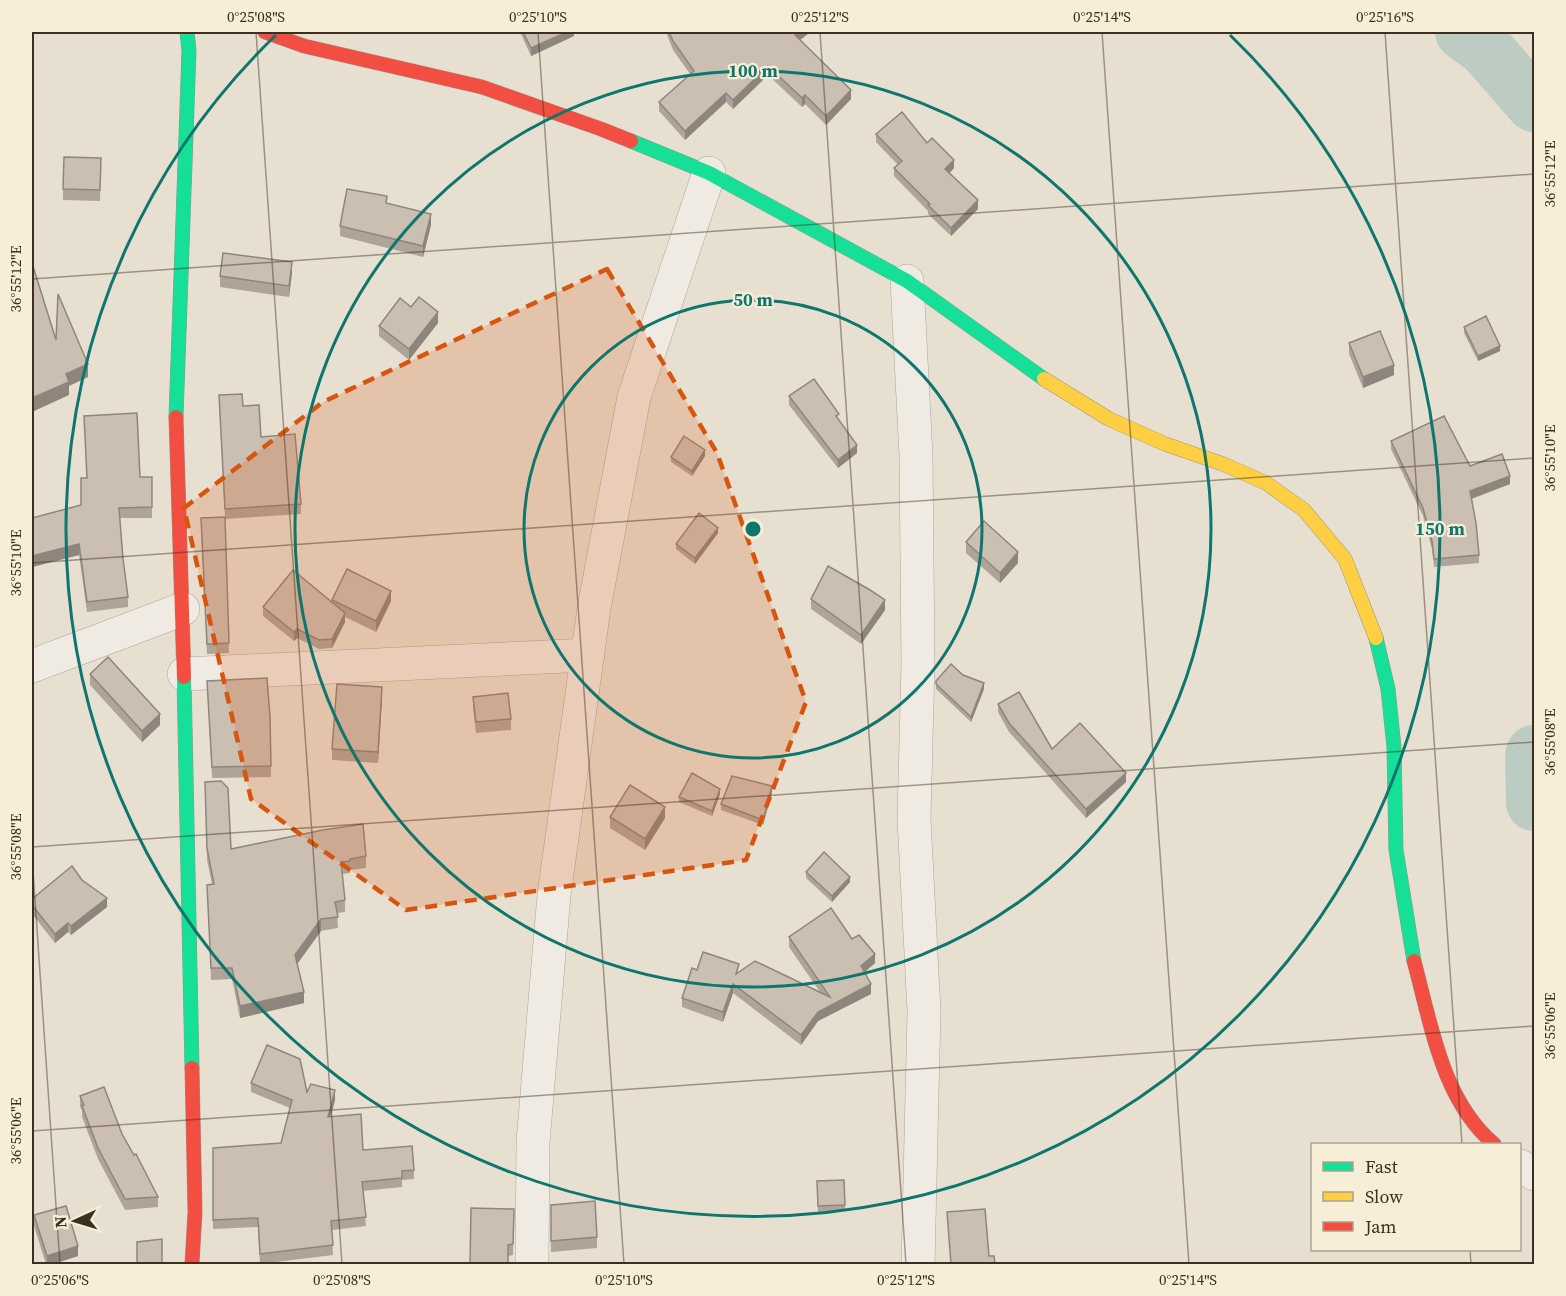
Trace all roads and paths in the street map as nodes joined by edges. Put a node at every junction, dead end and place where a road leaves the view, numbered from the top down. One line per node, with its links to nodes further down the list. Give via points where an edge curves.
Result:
1 (188, 32): 5 (street, via 176,419)
2 (265, 32): 3 (street, via 304,46 482,87)
3 (709, 173): 4 (street); 6 (street, via 634,397)
4 (907, 281): 9 (street, via 1048,382 1109,419 1266,483 1304,510 1345,559 1376,636 1388,689 1394,747 1396,850 1412,952 1446,1072 1460,1102); 12 (street, via 916,456 918,664 914,819 924,1011)
5 (183, 609): 7 (street); 8 (street)
6 (588, 655): 8 (street); 11 (street, via 554,895 533,1142)
7 (32, 666)
8 (184, 674): 10 (street, via 195,1200)
9 (1493, 1143)
10 (192, 1264)
11 (532, 1264)
12 (918, 1264)

